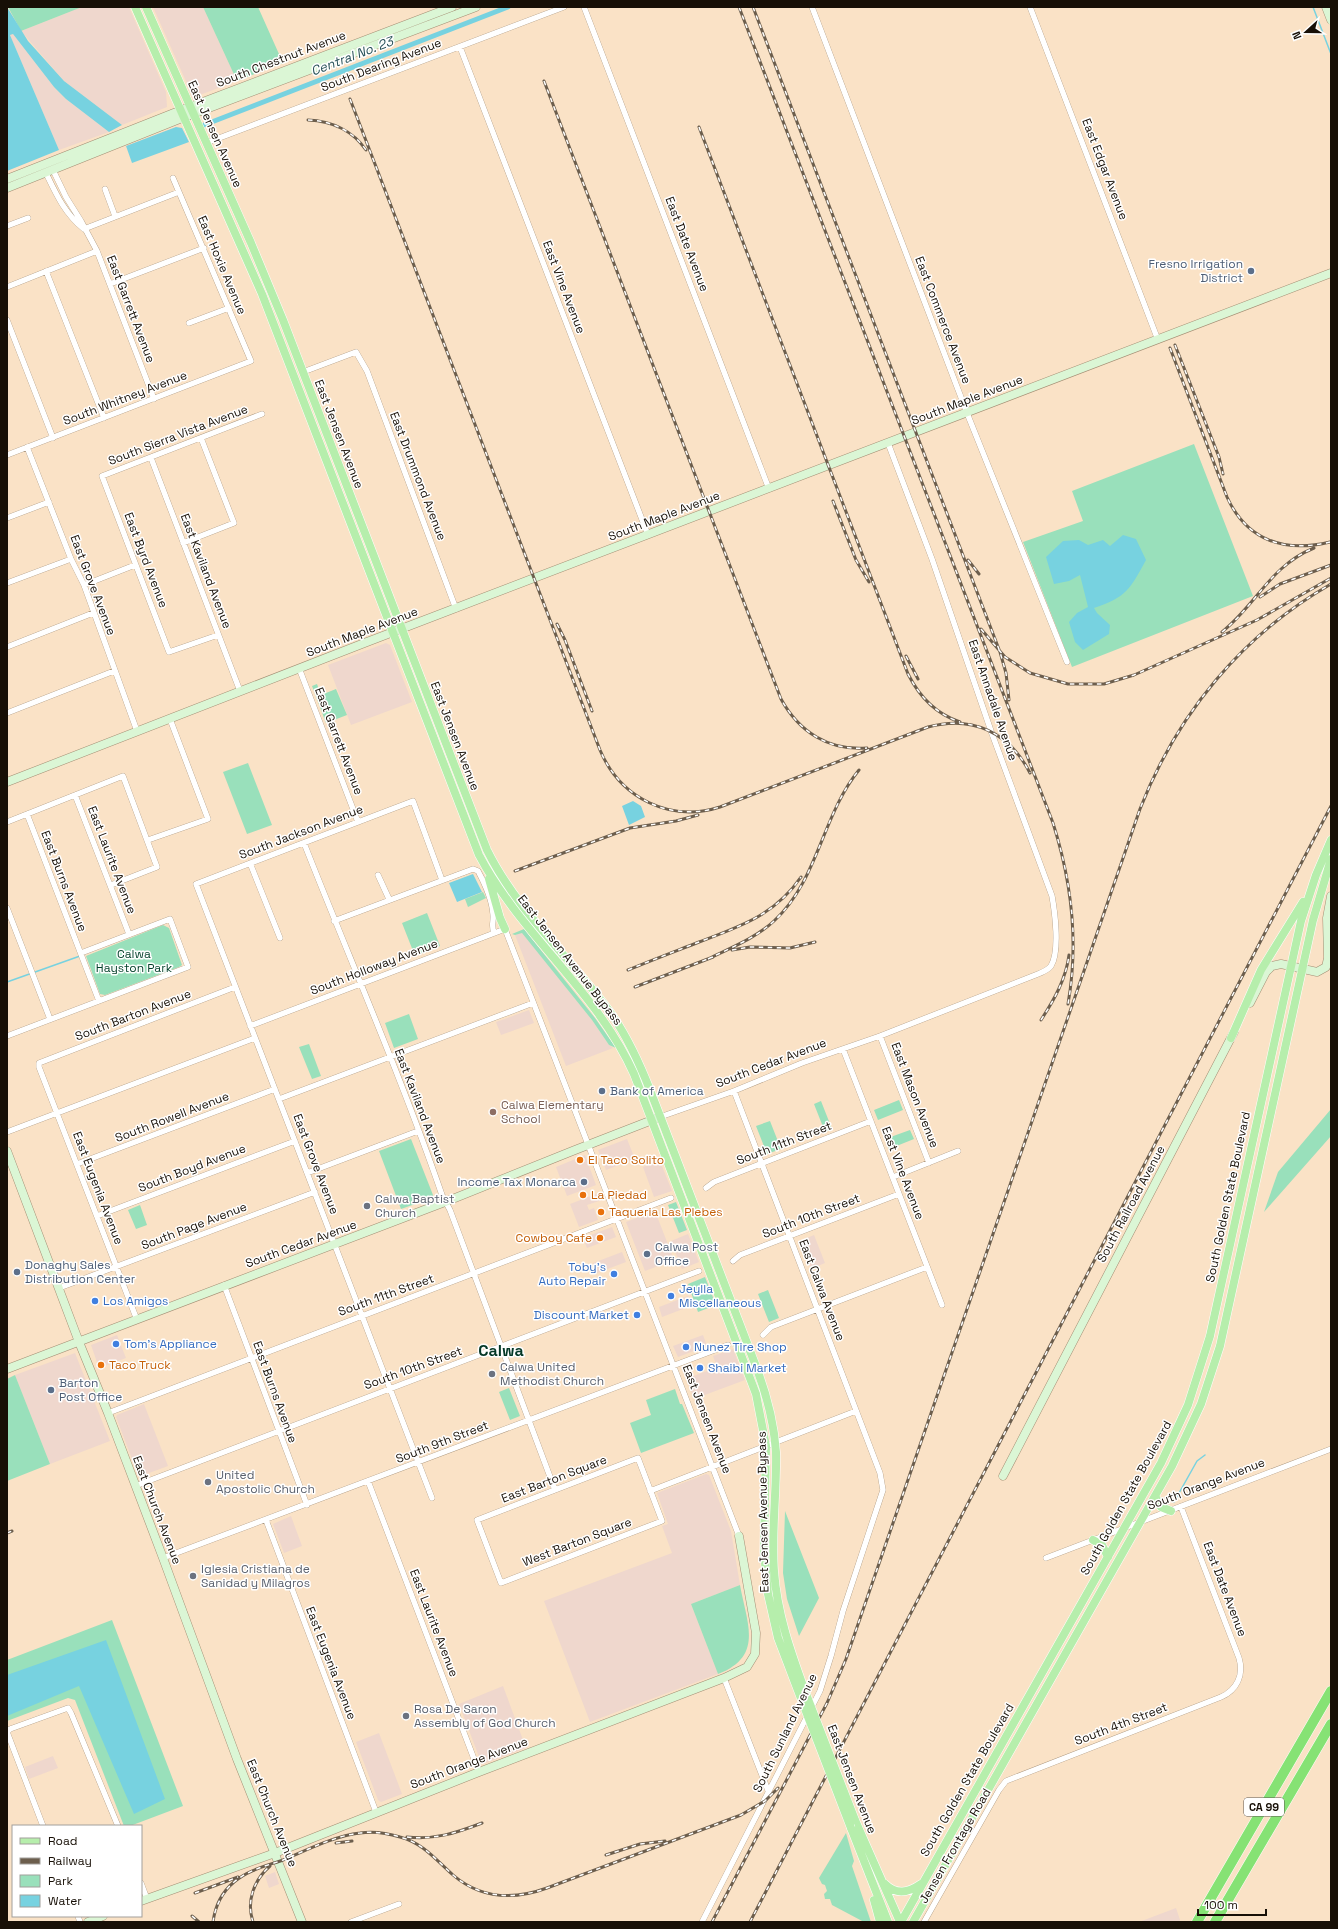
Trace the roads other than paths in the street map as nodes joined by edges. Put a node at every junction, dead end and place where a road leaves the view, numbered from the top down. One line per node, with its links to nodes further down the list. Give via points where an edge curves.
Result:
1 (135, 7): 15 (main road, East Jensen Avenue)
2 (146, 7): 14 (main road, East Jensen Avenue)
3 (452, 7): 12 (main road, South Chestnut Avenue)
4 (476, 7): 13 (main road)
5 (564, 7): 11 (street, South Dearing Avenue)
6 (584, 7): 50 (street, East Date Avenue)
7 (812, 7): 40 (street, East Commerce Avenue)
8 (1030, 7): 36 (street, East Edgar Avenue)
9 (1326, 7): 10 (main road)
10 (1331, 20)
11 (460, 46): 16 (street, South Dearing Avenue); 53 (street, East Vine Avenue)
12 (278, 73): 13 (main road, via 274,79); 14 (main road, South Chestnut Avenue)
13 (241, 96): 14 (main road)
14 (192, 110): 15 (main road, South Chestnut Avenue); 16 (main road, East Jensen Avenue)
15 (182, 114): 17 (main road, South Chestnut Avenue); 19 (main road, South Chestnut Avenue); 62 (main road, East Jensen Avenue, via 262,294)
16 (206, 142): 38 (main road, East Jensen Avenue, via 251,243)
17 (50, 171): 20 (main road, South Chestnut Avenue); 26 (street, East Garrett Avenue, via 65,209)
18 (172, 178): 22 (street, East Hoxie Avenue)
19 (7, 179)
20 (7, 188)
21 (105, 189): 23 (street)
22 (179, 192): 23 (street); 27 (street, East Hoxie Avenue)
23 (116, 216): 26 (street)
24 (28, 218): 25 (street)
25 (7, 226)
26 (84, 229): 28 (street, East Garrett Avenue)
27 (204, 248): 31 (street); 33 (street, East Hoxie Avenue)
28 (96, 251): 29 (street); 31 (street, East Garrett Avenue)
29 (46, 271): 32 (street); 42 (street)
30 (1331, 273): 36 (main road, South Maple Avenue)
31 (110, 284): 39 (street, East Garrett Avenue)
32 (7, 287)
33 (229, 308): 35 (street); 37 (street, East Hoxie Avenue)
34 (7, 320): 43 (street)
35 (189, 323)
36 (1158, 340): 40 (main road, South Maple Avenue)
37 (251, 361): 39 (street, South Whitney Avenue)
38 (303, 372): 59 (street, East Drummond Avenue, via 356,352 367,371); 61 (main road, East Jensen Avenue)
39 (154, 399): 42 (street, South Whitney Avenue)
40 (966, 413): 45 (main road, South Maple Avenue); 65 (street, East Commerce Avenue)
41 (262, 414): 44 (street, South Sierra Vista Avenue)
42 (104, 418): 43 (street, South Whitney Avenue)
43 (53, 438): 46 (street, South Whitney Avenue)
44 (202, 438): 48 (street, South Sierra Vista Avenue); 54 (street, via 234,523)
45 (888, 443): 50 (main road, South Maple Avenue); 98 (street, East Annadale Avenue, via 1052,896 1055,953)
46 (27, 447): 47 (street, South Whitney Avenue); 51 (street, East Grove Avenue)
47 (7, 455)
48 (151, 458): 49 (street, South Sierra Vista Avenue); 54 (street, East Kaviland Avenue)
49 (102, 476): 56 (street, East Byrd Avenue)
50 (769, 489): 53 (main road, South Maple Avenue)
51 (49, 502): 52 (street); 55 (street, East Grove Avenue)
52 (7, 518)
53 (648, 535): 59 (main road, South Maple Avenue)
54 (183, 543): 63 (street, East Kaviland Avenue)
55 (71, 559): 57 (street); 58 (street, East Grove Avenue)
56 (135, 565): 58 (street); 63 (street, East Byrd Avenue, via 169,652)
57 (7, 583)
58 (84, 585): 60 (street, East Grove Avenue)
59 (456, 609): 61 (main road, South Maple Avenue)
60 (93, 614): 64 (street); 67 (street, East Grove Avenue)
61 (402, 629): 62 (main road, South Maple Avenue); 84 (main road, East Jensen Avenue, via 479,832)
62 (392, 633): 66 (main road, South Maple Avenue); 82 (main road, East Jensen Avenue)
63 (218, 635): 68 (street, East Kaviland Avenue)
64 (7, 647)
65 (1067, 662)
66 (299, 668): 68 (main road, South Maple Avenue); 76 (street, East Garrett Avenue)
67 (114, 671): 69 (street); 71 (street, East Grove Avenue)
68 (240, 691): 70 (main road, South Maple Avenue)
69 (7, 712)
70 (170, 719): 71 (main road, South Maple Avenue); 77 (street, via 208,819)
71 (137, 731): 72 (main road, South Maple Avenue)
72 (7, 782)
73 (75, 795): 74 (street); 77 (street, via 123,776); 87 (street, East Laurite Avenue)
74 (26, 814): 75 (street); 97 (street, East Burns Avenue)
75 (7, 822)
76 (358, 822): 79 (street, South Jackson Avenue); 85 (street, South Jackson Avenue, via 413,801)
77 (148, 840): 87 (street, via 158,867)
78 (1331, 840): 88 (main road, South Golden State Boulevard)
79 (304, 843): 81 (street, South Jackson Avenue); 92 (street, East Kaviland Avenue)
80 (1331, 859): 99 (main road, South Golden State Boulevard)
81 (250, 863): 86 (street, South Jackson Avenue); 96 (street)
82 (484, 865): 93 (main road); 118 (main road, East Jensen Avenue Bypass, via 505,898 613,1033 634,1074)
83 (378, 874): 90 (street)
84 (500, 874): 117 (main road, East Jensen Avenue Bypass, via 621,1029 642,1070)
85 (442, 880): 90 (street); 94 (street, via 470,869 478,871 490,900 494,916)
86 (196, 884): 101 (street, East Grove Avenue)
87 (111, 885): 95 (street, East Laurite Avenue)
88 (1310, 891): 99 (main road, South Golden State Boulevard); 109 (main road, via 1260,970)
89 (1331, 896): 99 (main road, via 1327,918 1327,965 1317,972)
90 (389, 899): 92 (street)
91 (7, 908): 104 (street)
92 (334, 921): 100 (street, East Kaviland Avenue)
93 (505, 929): 94 (street, South Holloway Avenue); 103 (street, East Jensen Avenue)
94 (494, 933): 100 (street, South Holloway Avenue)
95 (129, 934): 97 (street); 102 (street, via 170,919 188,967)
96 (280, 938)
97 (81, 953): 102 (street, East Burns Avenue)
98 (1050, 967): 107 (street, South Cedar Avenue)
99 (1297, 968): 109 (main road, South Railroad Avenue, via 1278,964 1269,969); 174 (main road, South Golden State Boulevard, via 1215,1364 1190,1431); 182 (main road, South Golden State Boulevard, via 1204,1360 1175,1436)
100 (362, 984): 105 (street, South Holloway Avenue); 111 (street, East Kaviland Avenue)
101 (235, 987): 105 (street, East Grove Avenue); 112 (street, South Barton Avenue)
102 (99, 1001): 104 (street)
103 (533, 1002): 111 (street); 123 (street, East Jensen Avenue)
104 (50, 1019): 106 (street)
105 (250, 1026): 108 (street, East Grove Avenue)
106 (7, 1036)
107 (880, 1036): 110 (street, South Cedar Avenue); 126 (street, East Mason Avenue)
108 (255, 1038): 113 (street, East Grove Avenue); 116 (street)
109 (1231, 1038): 169 (main road, South Railroad Avenue)
110 (843, 1049): 114 (street, South Cedar Avenue); 119 (street, East Vine Avenue)
111 (390, 1057): 115 (street); 120 (street, East Kaviland Avenue)
112 (39, 1063): 116 (street, East Eugenia Avenue)
113 (275, 1089): 115 (street, East Grove Avenue); 127 (street, South Rowell Avenue)
114 (734, 1091): 117 (street, South Cedar Avenue); 128 (street, East Calwa Avenue)
115 (279, 1099): 122 (street, East Grove Avenue)
116 (57, 1113): 121 (street); 127 (street, East Eugenia Avenue)
117 (660, 1117): 118 (main road, South Cedar Avenue); 164 (main road, East Jensen Avenue Bypass, via 762,1382)
118 (652, 1121): 123 (main road, South Cedar Avenue); 165 (main road, East Jensen Avenue Bypass, via 752,1382)
119 (871, 1121): 128 (street, South 11th Street); 130 (street, East Vine Avenue)
120 (418, 1131): 129 (street); 135 (street, East Kaviland Avenue)
121 (7, 1132)
122 (295, 1141): 129 (street, East Grove Avenue); 136 (street, South Boyd Avenue)
123 (588, 1145): 135 (main road, South Cedar Avenue); 137 (street, East Jensen Avenue)
124 (7, 1151): 146 (main road, East Church Avenue)
125 (958, 1151): 126 (street)
126 (929, 1163): 130 (street)
127 (77, 1164): 136 (street, East Eugenia Avenue)
128 (762, 1164): 131 (street, South 11th Street, via 714,1182); 138 (street, East Calwa Avenue)
129 (307, 1173): 132 (street, East Grove Avenue)
130 (893, 1177): 133 (street, East Vine Avenue)
131 (706, 1188)
132 (314, 1192): 139 (street, East Grove Avenue); 142 (street, South Page Avenue)
133 (899, 1194): 138 (street, South 10th Street); 141 (street, East Vine Avenue)
134 (671, 1198): 137 (street, South 11th Street)
135 (446, 1202): 139 (main road, South Cedar Avenue); 144 (street, East Kaviland Avenue)
136 (97, 1216): 142 (street, East Eugenia Avenue)
137 (617, 1220): 144 (street, South 11th Street); 147 (street, East Jensen Avenue)
138 (790, 1237): 140 (street, South 10th Street, via 740,1255); 149 (street, East Calwa Avenue)
139 (335, 1245): 145 (main road, South Cedar Avenue); 150 (street, East Grove Avenue)
140 (733, 1261)
141 (927, 1267): 148 (street, East Vine Avenue); 149 (street)
142 (117, 1268): 146 (street, South Page Avenue); 151 (street, East Eugenia Avenue)
143 (699, 1271): 147 (street, South 10th Street)
144 (473, 1274): 150 (street, South 11th Street); 155 (street, East Kaviland Avenue)
145 (224, 1285): 151 (main road, South Cedar Avenue); 156 (street, East Burns Avenue)
146 (59, 1288): 153 (main road, East Church Avenue)
147 (645, 1292): 155 (street, South 10th Street); 157 (street, East Jensen Avenue)
148 (942, 1305)
149 (817, 1310): 152 (street, via 771,1327); 160 (street, East Calwa Avenue)
150 (363, 1314): 156 (street, South 11th Street); 159 (street, East Grove Avenue)
151 (137, 1320): 153 (main road, South Cedar Avenue)
152 (763, 1335)
153 (79, 1342): 158 (main road, South Cedar Avenue); 161 (main road, East Church Avenue)
154 (728, 1345): 157 (street, South 9th Street)
155 (501, 1348): 159 (street, South 10th Street); 162 (street, East Kaviland Avenue)
156 (251, 1358): 161 (street, South 11th Street); 163 (street, East Burns Avenue)
157 (673, 1366): 162 (street, South 9th Street); 168 (street, East Jensen Avenue)
158 (7, 1369)
159 (391, 1388): 163 (street, South 10th Street); 167 (street, East Grove Avenue)
160 (856, 1411): 164 (street); 176 (street, East Calwa Avenue, via 882,1482)
161 (108, 1413): 171 (main road, East Church Avenue)
162 (529, 1421): 167 (street, South 9th Street); 172 (street, East Kaviland Avenue)
163 (278, 1432): 171 (street, South 10th Street); 177 (street, East Burns Avenue)
164 (775, 1442): 165 (street); 189 (main road, East Jensen Avenue Bypass, via 774,1565)
165 (766, 1446): 168 (street); 189 (main road, East Jensen Avenue Bypass, via 765,1572 771,1611)
166 (1331, 1449): 178 (street, South Orange Avenue)
167 (418, 1463): 170 (street, South 9th Street); 175 (street, East Grove Avenue)
168 (713, 1467): 173 (street); 183 (street, East Jensen Avenue)
169 (1003, 1476)
170 (368, 1481): 177 (street, South 9th Street); 194 (street, East Laurite Avenue)
171 (135, 1486): 186 (main road, East Church Avenue)
172 (555, 1490): 173 (street, East Barton Square, via 638,1458); 188 (street, East Barton Square, via 477,1520)
173 (650, 1490): 188 (street, West Barton Square, via 662,1521)
174 (1155, 1496): 179 (main road, via 1161,1507); 181 (main road, South Golden State Boulevard)
175 (432, 1498)
176 (881, 1499): 196 (street, South Sunland Avenue, via 843,1611 820,1691)
177 (307, 1505): 180 (street, South 9th Street)
178 (1181, 1507): 179 (street, South Orange Avenue); 191 (street, East Date Avenue, via 1239,1658 1241,1667)
179 (1171, 1510): 181 (street, South Orange Avenue)
180 (266, 1520): 186 (street, South 9th Street); 197 (street, East Eugenia Avenue)
181 (1139, 1523): 182 (street, South Orange Avenue); 205 (main road, South Golden State Boulevard)
182 (1124, 1529): 184 (street, South Orange Avenue); 185 (main road, South Golden State Boulevard)
183 (739, 1536): 190 (main road, South Orange Avenue, via 756,1633 755,1654 747,1667)
184 (1093, 1540): 185 (main road, via 1102,1545); 187 (street, South Orange Avenue)
185 (1108, 1557): 204 (main road, South Golden State Boulevard)
186 (163, 1558): 202 (main road, East Church Avenue, via 237,1759)
187 (1046, 1558)
188 (501, 1583)
189 (784, 1644): 198 (main road, East Jensen Avenue, bridge)
190 (724, 1678): 194 (main road, South Orange Avenue); 196 (street)
191 (1238, 1681): 195 (street, South 4th Street, via 1229,1693 1221,1697)
192 (1331, 1692): 220 (highway, CA 99)
193 (1331, 1724): 221 (highway, CA 99)
194 (479, 1772): 197 (main road, South Orange Avenue)
195 (1006, 1782): 219 (street, Jensen Frontage Road)
196 (769, 1793): 213 (street, South Sunland Avenue)
197 (376, 1812): 202 (main road, South Orange Avenue)
198 (853, 1824): 201 (main road, East Jensen Avenue); 203 (main road, East Jensen Avenue)
199 (43, 1825): 200 (street, via 7,1732 65,1709 70,1710)
200 (118, 1825)
201 (858, 1849): 214 (main road); 215 (main road, East Jensen Avenue)
202 (275, 1853): 207 (main road, South Orange Avenue); 211 (main road, East Church Avenue)
203 (882, 1880): 204 (main road, via 898,1892 908,1891); 216 (main road, East Jensen Avenue)
204 (923, 1882): 216 (main road, South Golden State Boulevard)
205 (932, 1888): 217 (main road, South Golden State Boulevard); 218 (main road)
206 (142, 1889): 207 (street)
207 (144, 1900)
208 (399, 1904): 212 (street)
209 (100, 1917): 210 (main road)
210 (88, 1922)
211 (302, 1922)
212 (351, 1922)
213 (702, 1922)
214 (880, 1922)
215 (888, 1922)
216 (900, 1922)
217 (913, 1922)
218 (917, 1922)
219 (924, 1922)
220 (1197, 1922)
221 (1215, 1922)

